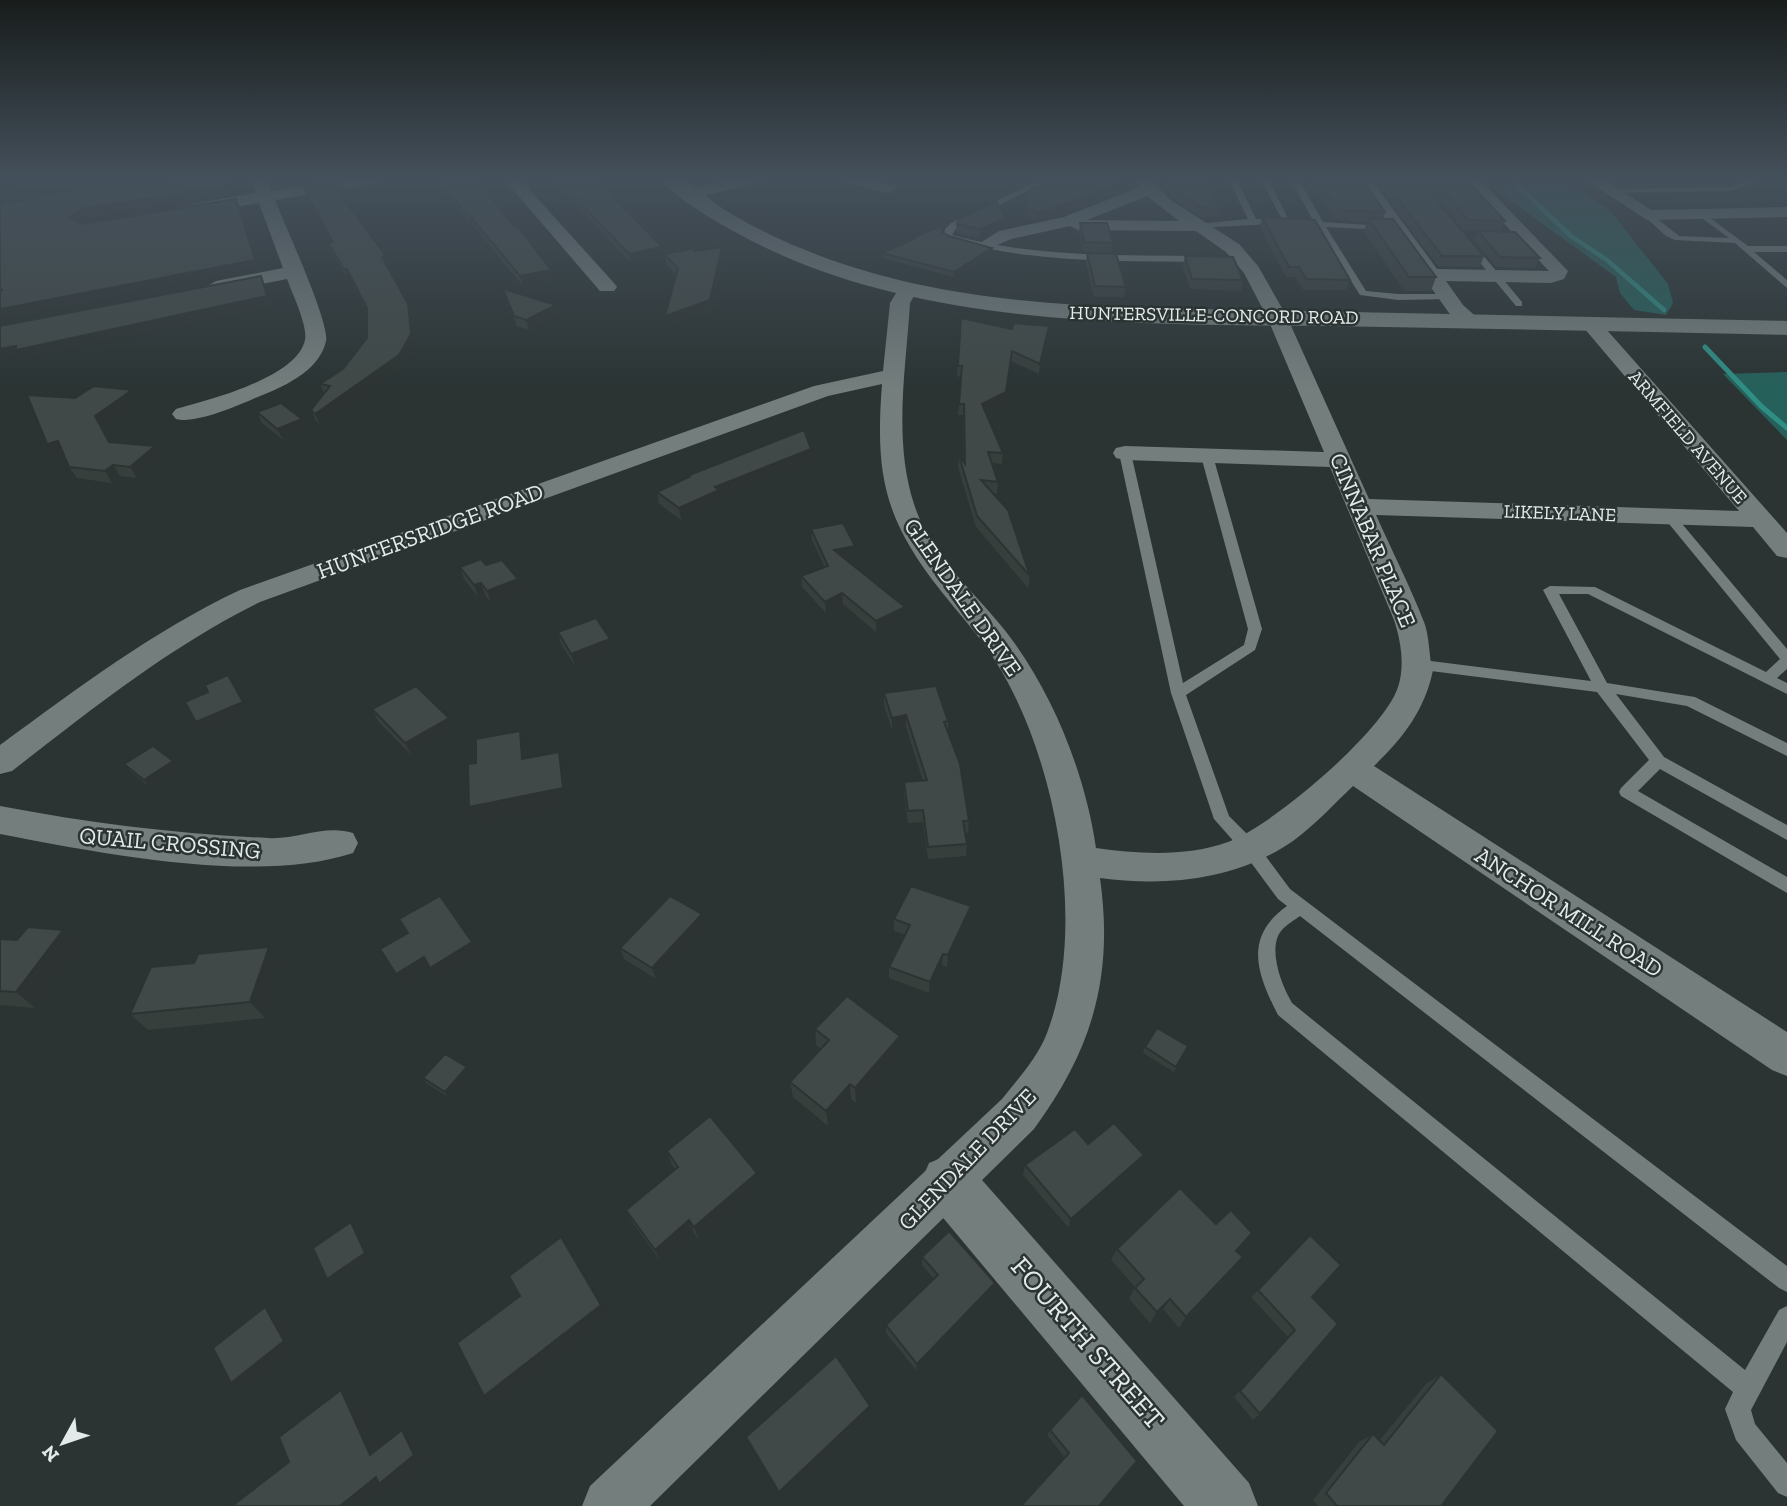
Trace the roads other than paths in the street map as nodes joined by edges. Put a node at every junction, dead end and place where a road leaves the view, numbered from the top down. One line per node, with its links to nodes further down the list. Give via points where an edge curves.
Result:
1 (285, 248): 13 (street)
2 (573, 248): 17 (street)
3 (787, 248): 18 (main road, HUNTERSVILLE-CONCORD ROAD)
4 (1006, 248): 12 (lane, via 1061,257)
5 (1224, 248): 22 (street, CINNABAR PLACE)
6 (1338, 248): 20 (lane, via 1363,293)
7 (1413, 248): 14 (street)
8 (1473, 248): 15 (lane)
9 (1532, 248): 15 (street, via 1559,271 1557,275)
10 (1744, 249): 11 (lane); 16 (lane)
11 (1787, 249)
12 (1216, 259)
13 (293, 272): 19 (street); 27 (street, via 316,337 308,354 286,375 258,390)
14 (1432, 275): 15 (street); 20 (street)
15 (1496, 276): 21 (lane)
16 (1787, 285)
17 (607, 287)
18 (908, 289): 22 (main road, HUNTERSVILLE-CONCORD ROAD, via 1050,312); 26 (street, GLENDALE DRIVE, via 900,303)
19 (200, 290)
20 (1447, 297): 23 (street)
21 (1519, 304)
22 (1277, 317): 23 (main road, HUNTERSVILLE-CONCORD ROAD); 30 (street, CINNABAR PLACE)
23 (1471, 321): 24 (main road, HUNTERSVILLE-CONCORD ROAD)
24 (1591, 324): 25 (main road, HUNTERSVILLE-CONCORD ROAD); 32 (street, ARMFIELD AVENUE)
25 (1787, 328)
26 (895, 375): 43 (street, HUNTERSRIDGE ROAD, via 822,391 217,610 163,643); 49 (street, GLENDALE DRIVE, via 891,448 901,505 919,542 1011,660 1035,706 1055,754)
27 (184, 414)
28 (1125, 453): 29 (street); 40 (lane)
29 (1207, 456): 30 (street); 40 (lane, via 1255,629 1250,647)
30 (1339, 460): 31 (street, CINNABAR PLACE)
31 (1357, 500): 32 (street, LIKELY LANE); 33 (street, LIKELY LANE); 36 (street, CINNABAR PLACE, via 1415,636)
32 (1752, 511): 33 (street, LIKELY LANE); 34 (street, ARMFIELD AVENUE)
33 (1669, 516): 35 (lane)
34 (1787, 550)
35 (1787, 660): 37 (lane)
36 (1415, 664): 38 (lane); 44 (street, CINNABAR PLACE, via 1416,687 1401,718)
37 (1767, 678): 38 (lane, via 1590,590 1550,590); 39 (lane)
38 (1602, 687): 41 (lane, via 1690,701); 42 (lane)
39 (1787, 689)
40 (1178, 693): 48 (lane, via 1222,819)
41 (1787, 750)
42 (1658, 761): 46 (lane); 50 (lane, via 1627,792)
43 (0, 762)
44 (1350, 768): 48 (street, CINNABAR PLACE, via 1294,820); 52 (street, ANCHOR MILL ROAD)
45 (0, 820): 47 (street, QUAIL CROSSING, via 197,849 276,853)
46 (1787, 833)
47 (340, 842)
48 (1250, 848): 49 (street, CINNABAR PLACE, via 1214,861 1161,868); 51 (lane, via 1284,894)
49 (1079, 860): 53 (street, GLENDALE DRIVE, via 1084,956 1068,1035 1047,1075 1018,1114)
50 (1787, 886)
51 (1300, 906): 54 (lane); 56 (lane, via 1273,928 1267,944 1275,992 1285,1009)
52 (1787, 1056)
53 (948, 1182): 58 (street, GLENDALE DRIVE); 59 (main road, FOURTH STREET)
54 (1787, 1280)
55 (1787, 1318): 56 (lane)
56 (1749, 1390): 57 (lane, via 1738,1409 1745,1431)
57 (1787, 1484)
58 (610, 1506)
59 (1226, 1506)

